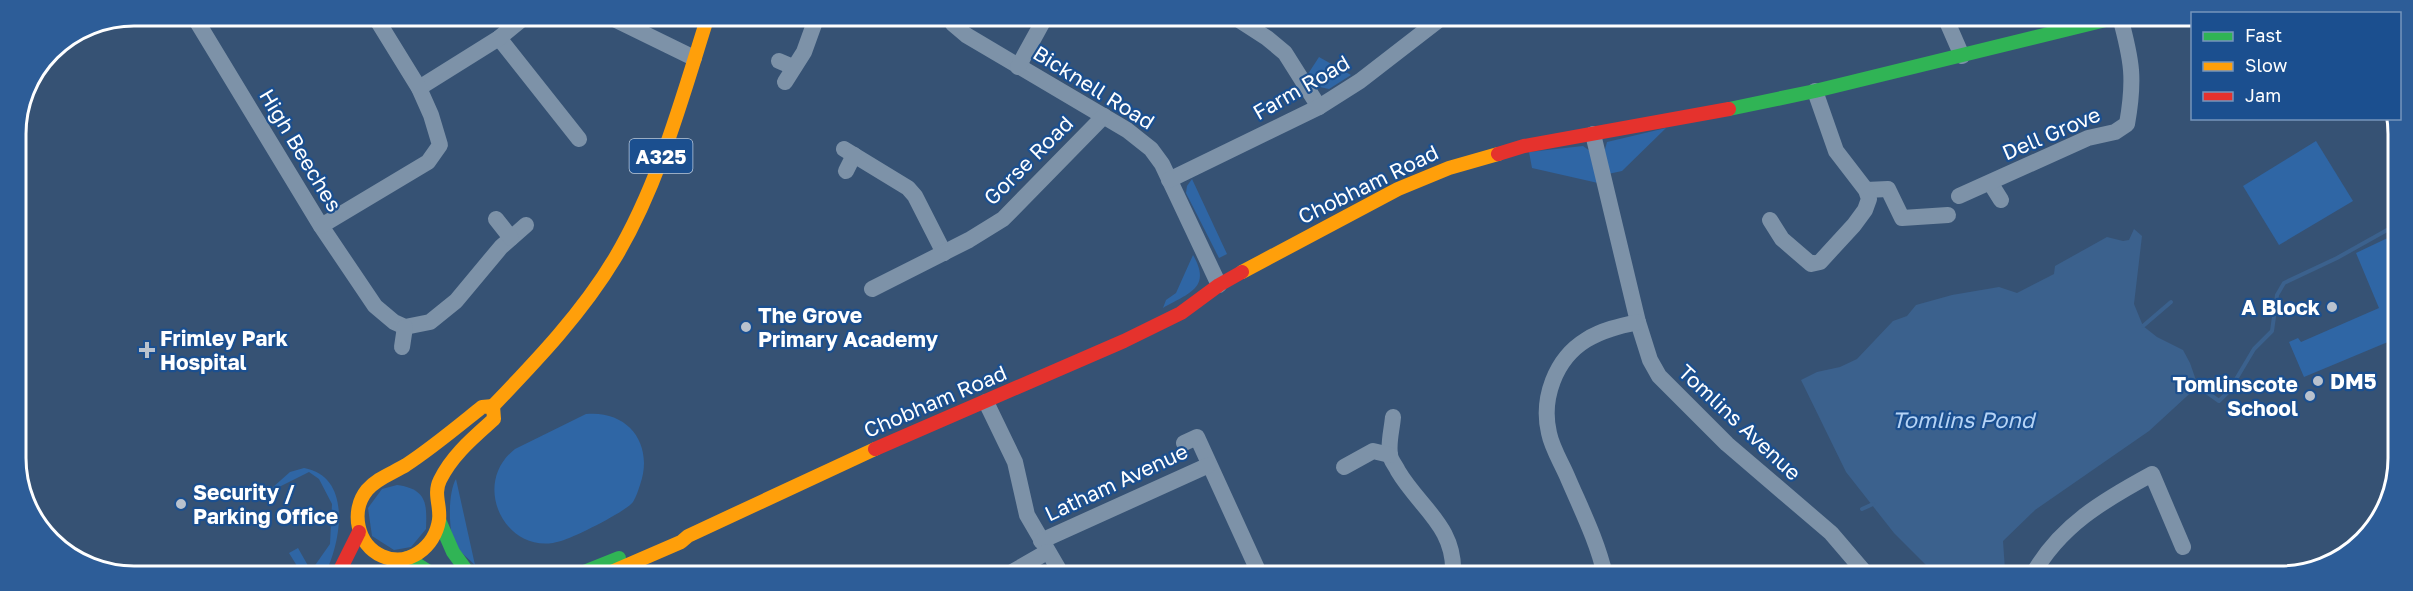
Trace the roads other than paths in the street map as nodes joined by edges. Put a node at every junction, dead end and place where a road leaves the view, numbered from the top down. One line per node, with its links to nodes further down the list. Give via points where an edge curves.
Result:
1 (200, 26): 35 (street, High Beeches)
2 (381, 26): 19 (street)
3 (514, 26): 14 (street)
4 (630, 26): 16 (street)
5 (705, 26): 16 (main road, A325)
6 (814, 26): 18 (street, via 804,52)
7 (955, 26): 17 (street, Bicknell Road)
8 (1041, 26): 17 (street)
9 (1248, 26): 21 (street, via 1285,53)
10 (1431, 26): 21 (street, Farm Road)
11 (1949, 26): 15 (street)
12 (2083, 26): 15 (main road, Chobham Road)
13 (2122, 26): 27 (street, Dell Grove, via 2133,78 2127,124)
14 (499, 38): 19 (street); 24 (street)
15 (1962, 56): 20 (main road, Chobham Road)
16 (694, 58): 44 (main road, A325, via 652,181 624,241 596,288 548,349)
17 (1018, 67): 22 (street, Bicknell Road)
18 (786, 70)
19 (419, 88): 35 (street, via 440,146 428,162)
20 (1815, 91): 23 (main road, Chobham Road); 28 (street, via 1836,151)
21 (1319, 107): 26 (street, Farm Road)
22 (1104, 116): 26 (street, Bicknell Road, via 1151,149); 37 (street, Gorse Road, via 1003,219)
23 (1593, 134): 39 (main road, Chobham Road, via 1504,150 1432,174); 40 (street, Tomlins Avenue)
24 (579, 138)
25 (846, 171): 37 (street, via 849,152 908,188)
26 (1169, 180): 39 (street, Bicknell Road)
27 (1991, 184): 29 (street, Dell Grove); 30 (street, Dell Grove)
28 (1866, 190): 31 (street, via 1888,189 1902,218); 33 (street, via 1869,199 1865,210 1820,262 1812,264 1798,255 1782,240)
29 (1959, 196)
30 (2001, 200)
31 (1948, 215)
32 (496, 219): 36 (street)
33 (1770, 220)
34 (526, 225): 36 (street)
35 (321, 226): 41 (street, High Beeches, via 375,306)
36 (511, 238): 41 (street, via 456,301 430,322)
37 (944, 253): 38 (street, Gorse Road)
38 (879, 279)
39 (1219, 285): 43 (main road, Chobham Road, via 1194,305 1155,326)
40 (1638, 322): 60 (street, via 1581,344 1555,377 1547,407 1549,434); 61 (street, Tomlins Avenue, via 1659,376 1727,444 1831,533)
41 (405, 327): 42 (street)
42 (402, 347)
43 (986, 402): 54 (main road, Chobham Road); 55 (street, via 1015,462 1024,507)
44 (493, 406): 50 (main road, A325, via 483,407); 51 (main road, A325, via 494,418 450,460)
45 (1394, 417): 47 (street)
46 (1184, 443): 48 (street, Latham Avenue, via 1197,437)
47 (1389, 455): 49 (street, via 1373,452); 59 (street, via 1448,538)
48 (1209, 465): 55 (street, Latham Avenue); 58 (street, Latham Avenue)
49 (1344, 467)
50 (392, 474): 51 (main road, via 417,481); 53 (main road, via 363,494)
51 (435, 492): 52 (main road)
52 (439, 520): 57 (main road, via 423,550); 66 (main road)
53 (359, 532): 57 (main road, via 373,551 387,559); 63 (main road)
54 (688, 536): 67 (main road, Chobham Road, via 676,533); 68 (main road, Chobham Road)
55 (1044, 547): 69 (street, Latham Avenue); 70 (street)
56 (2183, 547): 62 (street, via 2152,474 2114,494 2070,525)
57 (402, 559): 64 (main road); 65 (main road)
58 (1256, 565)
59 (1453, 565)
60 (1602, 565)
61 (1859, 565)
62 (2039, 565)
63 (342, 566)
64 (387, 566)
65 (416, 566)
66 (463, 566)
67 (598, 566)
68 (626, 566)
69 (1019, 566)
70 (1056, 566)

